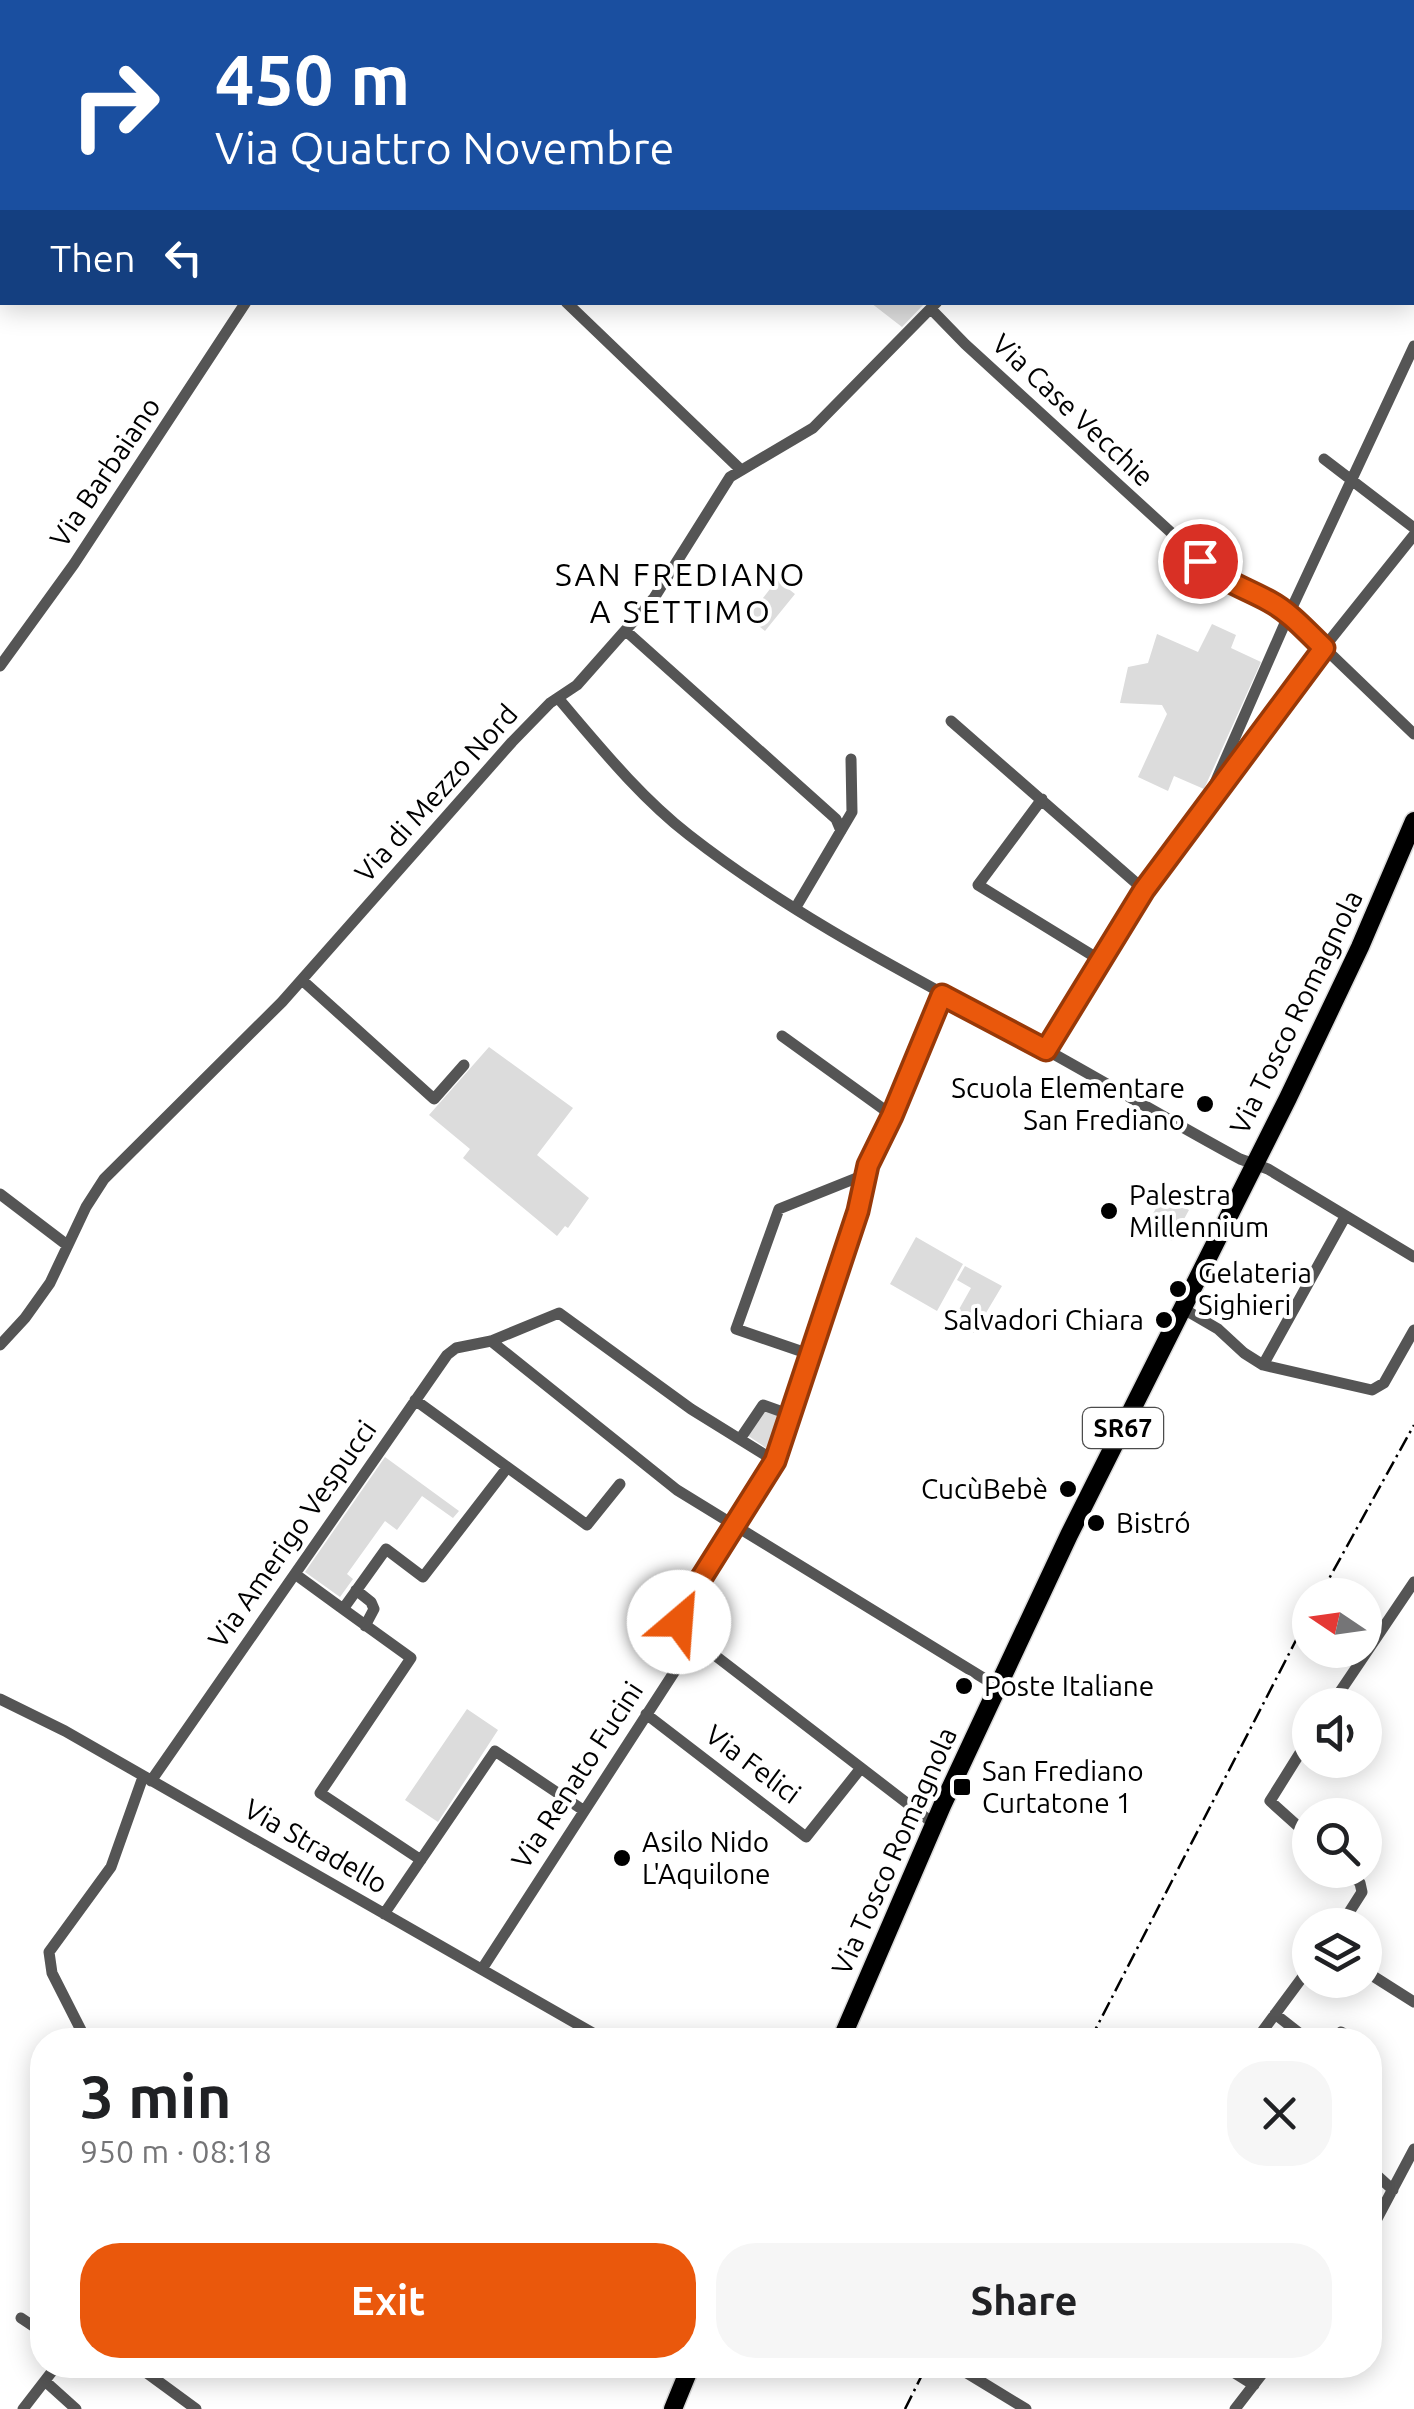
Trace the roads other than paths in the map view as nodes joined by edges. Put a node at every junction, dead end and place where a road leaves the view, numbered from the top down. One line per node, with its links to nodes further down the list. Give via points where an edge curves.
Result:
1 (244, 305): 13 (street, Via Barbaiano)
2 (569, 305): 6 (street)
3 (934, 306): 6 (street, Via di Mezzo Nord, via 812,428); 10 (street, Via Case Vecchie, via 965,344 1222,580)
4 (1414, 346): 7 (street)
5 (1324, 459): 7 (street)
6 (740, 469): 11 (street, Via di Mezzo Nord)
7 (1351, 480): 8 (street); 10 (street)
8 (1414, 528)
9 (1414, 535): 12 (street)
10 (1289, 614): 12 (street, Via Case Vecchie); 18 (street)
11 (626, 630): 14 (street, Via di Mezzo Nord); 21 (street)
12 (1324, 648): 16 (street, Via Case Vecchie); 18 (street)
13 (0, 666)
14 (558, 698): 23 (street, via 664,814); 25 (street, Via di Mezzo Nord)
15 (950, 721): 19 (street)
16 (1414, 734)
17 (851, 759): 21 (street, via 853,807)
18 (1211, 796): 22 (street)
19 (1042, 799): 22 (street); 24 (street, via 978,885)
20 (1414, 821): 31 (main road, Via Tosco Romagnola / SR67)
21 (841, 830): 23 (street)
22 (1144, 890): 24 (street)
23 (796, 908): 26 (street)
24 (1100, 960): 28 (street)
25 (302, 980): 29 (street, via 434,1099); 35 (street, Via di Mezzo Nord, via 104,1179)
26 (942, 995): 28 (street); 30 (street)
27 (782, 1036): 30 (street)
28 (1046, 1050): 31 (street)
29 (464, 1065)
30 (892, 1116): 32 (street)
31 (1255, 1163): 34 (street); 38 (main road, Via Tosco Romagnola / SR67)
32 (864, 1175): 42 (street); 42 (street, via 778,1209 736,1329)
33 (0, 1194): 35 (street)
34 (1345, 1217): 36 (street); 43 (street)
35 (67, 1246): 41 (street, Via di Mezzo Nord, via 38,1302)
36 (1410, 1253): 37 (street)
37 (1414, 1265)
38 (1182, 1308): 43 (street); 57 (main road, Via Tosco Romagnola / SR67)
39 (1413, 1332): 43 (street, via 1384,1383 1372,1390)
40 (491, 1341): 44 (street, Via Amerigo Vespucci, via 450,1351); 46 (street, Via Amerigo Vespucci, via 559,1313); 50 (street, via 677,1490)
41 (0, 1345)
42 (812, 1355): 45 (street)
43 (1263, 1365)
44 (415, 1400): 48 (street); 51 (street, Via Amerigo Vespucci)
45 (791, 1415): 46 (street, via 763,1405); 47 (street)
46 (740, 1439): 47 (street)
47 (775, 1461): 50 (street)
48 (507, 1468): 49 (street, via 587,1526); 53 (street, via 423,1577 386,1549)
49 (620, 1484)
50 (734, 1526): 56 (street, via 680,1612 679,1622); 57 (street)
51 (295, 1574): 54 (street); 63 (street, Via Amerigo Vespucci)
52 (1414, 1582): 58 (street)
53 (356, 1590): 54 (street); 55 (street, via 374,1609)
54 (342, 1609): 55 (street)
55 (365, 1626): 67 (street, via 412,1658 320,1793)
56 (695, 1640): 60 (street, Via Renato Fucini); 62 (street)
57 (998, 1687): 66 (main road, Via Tosco Romagnola / SR67)
58 (1342, 1688)
59 (0, 1699): 63 (street, Via Stradello)
60 (646, 1714): 62 (street, Via Felici, via 806,1837); 64 (street, Via Renato Fucini)
61 (1292, 1766): 65 (street, via 1270,1801)
62 (861, 1768): 66 (street)
63 (147, 1779): 68 (street, Via Stradello); 74 (street, Via Amerigo Vespucci, via 111,1867 49,1952 48,1964)
64 (583, 1810): 67 (street, via 496,1750); 69 (street, Via Renato Fucini)
65 (1292, 1821)
66 (934, 1824): 76 (main road, Via Tosco Romagnola / SR67)
67 (420, 1860): 68 (street)
68 (384, 1914): 69 (street, Via Stradello)
69 (482, 1969): 75 (street, Via Stradello)
70 (1382, 1982): 72 (street)
71 (1292, 1991): 73 (street)
72 (1414, 2002)
73 (1275, 2014): 77 (street); 78 (street)
74 (80, 2028)
75 (584, 2028)
76 (846, 2028)
77 (1265, 2028)
78 (1293, 2028)
79 (1414, 2149): 81 (street)
80 (1382, 2180): 81 (street)
81 (1393, 2190): 82 (street)
82 (1382, 2210)
83 (22, 2318): 84 (street)
84 (30, 2324)
85 (49, 2378): 91 (street)
86 (154, 2378): 95 (street)
87 (686, 2378): 96 (main road)
88 (975, 2378): 97 (street)
89 (1243, 2378): 92 (street)
90 (1259, 2378): 92 (street)
91 (46, 2382): 93 (street); 94 (street)
92 (1254, 2385): 98 (street)
93 (23, 2409)
94 (76, 2409)
95 (196, 2409)
96 (673, 2409)
97 (1026, 2409)
98 (1235, 2409)

